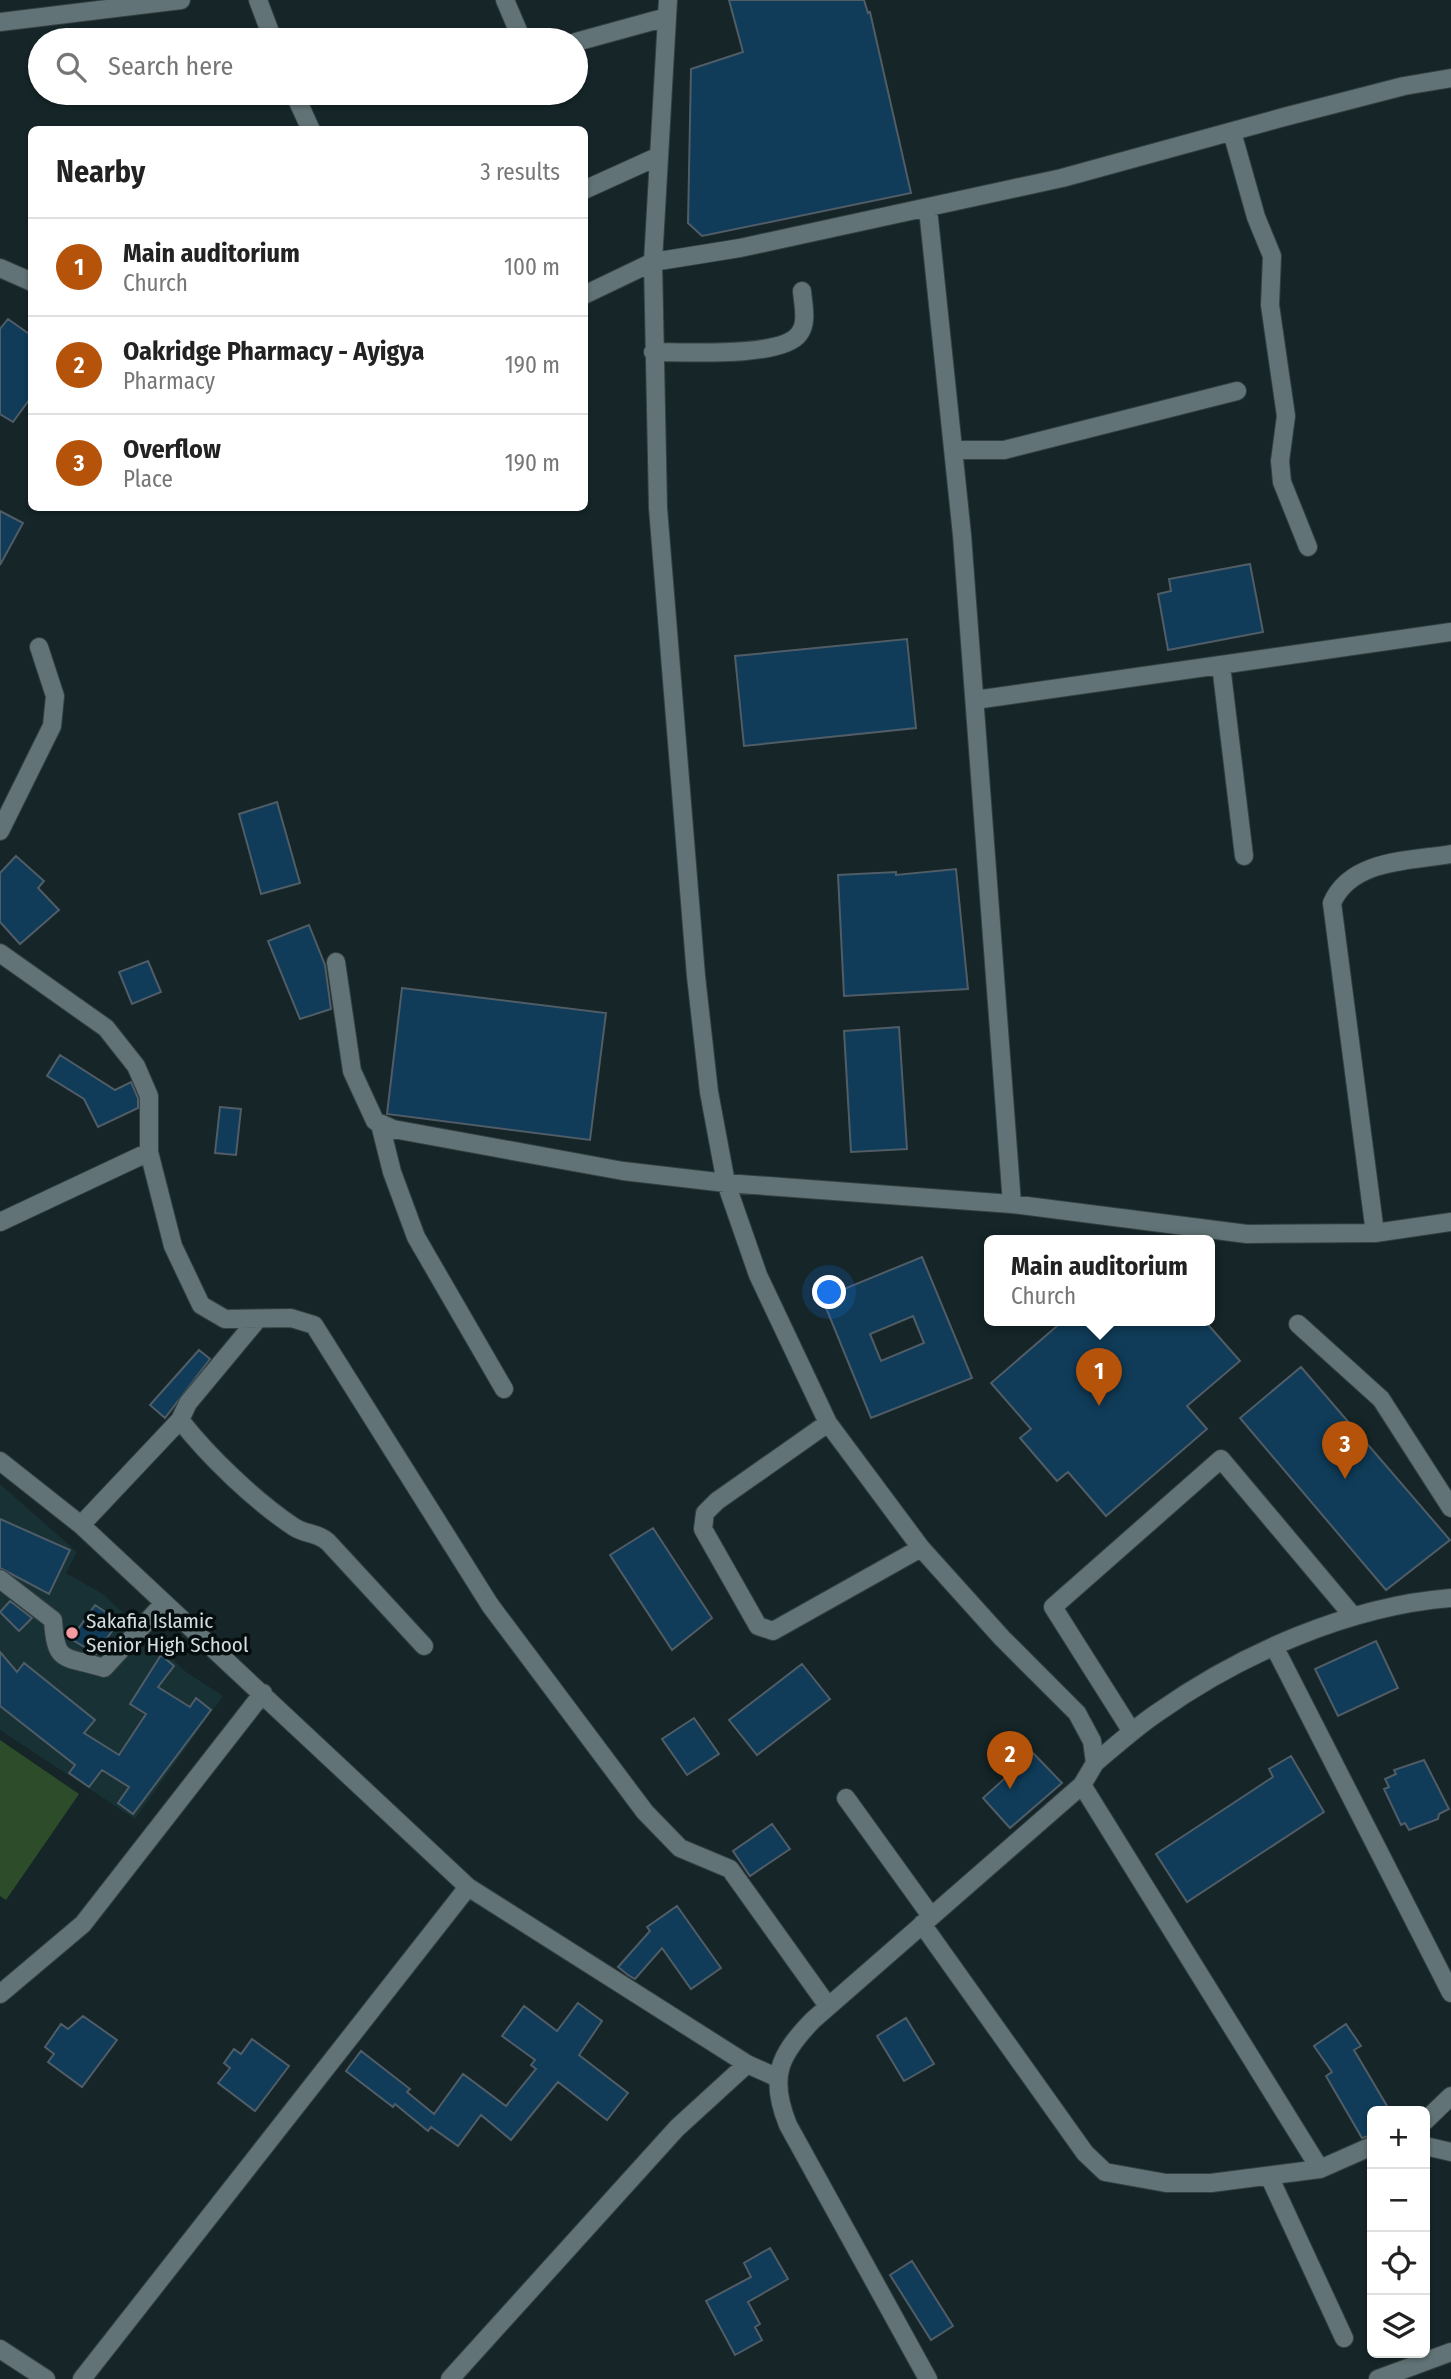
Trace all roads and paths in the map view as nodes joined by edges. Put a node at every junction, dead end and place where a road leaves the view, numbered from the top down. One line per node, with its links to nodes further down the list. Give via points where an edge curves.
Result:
1 (181, 0): 5 (street)
2 (258, 0): 6 (street)
3 (505, 0): 7 (street)
4 (668, 9): 8 (street); 13 (street)
5 (0, 22)
6 (269, 28)
7 (517, 28)
8 (588, 38)
9 (1451, 78): 12 (street)
10 (300, 105): 11 (street)
11 (309, 126)
12 (1232, 132): 15 (street); 24 (street, via 1272,256 1270,305 1286,416 1282,482)
13 (659, 156): 14 (street); 16 (street)
14 (588, 188)
15 (928, 209): 16 (street); 23 (street)
16 (653, 262): 20 (street); 21 (street)
17 (0, 268): 18 (street)
18 (28, 280)
19 (802, 291): 21 (street, via 804,327 785,344)
20 (588, 293)
21 (653, 352): 36 (street, via 658,508 678,775 709,1092)
22 (1237, 391): 23 (street, via 1004,450)
23 (955, 450): 28 (street)
24 (1308, 547)
25 (1451, 632): 27 (street)
26 (39, 647): 29 (street, via 55,696 52,726)
27 (1221, 665): 28 (street); 31 (street)
28 (975, 700): 37 (street)
29 (0, 831)
30 (1451, 854): 40 (street, via 1371,867 1349,877 1332,903)
31 (1244, 856)
32 (0, 953): 35 (street, via 106,1028 136,1066 149,1096)
33 (336, 962): 34 (street, via 352,1071)
34 (380, 1124): 36 (street, via 573,1164); 43 (street, via 416,1237)
35 (149, 1152): 38 (street); 41 (street, via 173,1246 201,1305 225,1319)
36 (726, 1182): 37 (street); 45 (street, via 758,1275)
37 (1012, 1204): 40 (street, via 1247,1234)
38 (0, 1222)
39 (1451, 1222): 40 (street)
40 (1376, 1233)
41 (257, 1320): 44 (street, via 188,1403); 65 (street, via 292,1318 314,1325 490,1605 637,1801 680,1848 730,1869)
42 (1298, 1324): 47 (street, via 1381,1399)
43 (504, 1389)
44 (180, 1420): 48 (street); 54 (street, via 253,1497 295,1528 328,1542)
45 (828, 1423): 49 (street); 49 (street, via 705,1513 703,1529 758,1626 774,1631)
46 (0, 1461): 48 (street)
47 (1451, 1508)
48 (81, 1525): 52 (street)
49 (920, 1548): 58 (street, via 1077,1713 1092,1741)
50 (0, 1578): 52 (street, via 53,1620 58,1654 104,1668)
51 (1451, 1598): 53 (street)
52 (164, 1603): 56 (street)
53 (1353, 1616): 55 (street); 57 (street, via 1220,1459 1053,1607)
54 (425, 1646)
55 (1275, 1648): 57 (street, via 1234,1665); 63 (street)
56 (262, 1693): 61 (street); 64 (street, via 83,1924)
57 (1132, 1732): 58 (street)
58 (1095, 1763): 59 (street)
59 (1083, 1785): 62 (street); 73 (street)
60 (846, 1798): 62 (street)
61 (468, 1887): 66 (street); 79 (street)
62 (926, 1920): 65 (street); 74 (street, via 1085,2153 1105,2172 1166,2183)
63 (1450, 1990)
64 (0, 1994)
65 (828, 2006): 67 (street, via 798,2035)
66 (747, 2064): 67 (street); 80 (street, via 677,2128)
67 (776, 2077): 81 (street, via 779,2104 788,2125)
68 (1451, 2096): 69 (street)
69 (1430, 2116)
70 (1430, 2147): 72 (street)
71 (1367, 2148): 73 (street)
72 (1451, 2152)
73 (1320, 2169): 74 (street)
74 (1269, 2176): 75 (street)
75 (1344, 2337)
76 (0, 2349): 78 (street)
77 (1451, 2352): 82 (street)
78 (46, 2379)
79 (82, 2379)
80 (450, 2379)
81 (928, 2379)
82 (1378, 2379)

